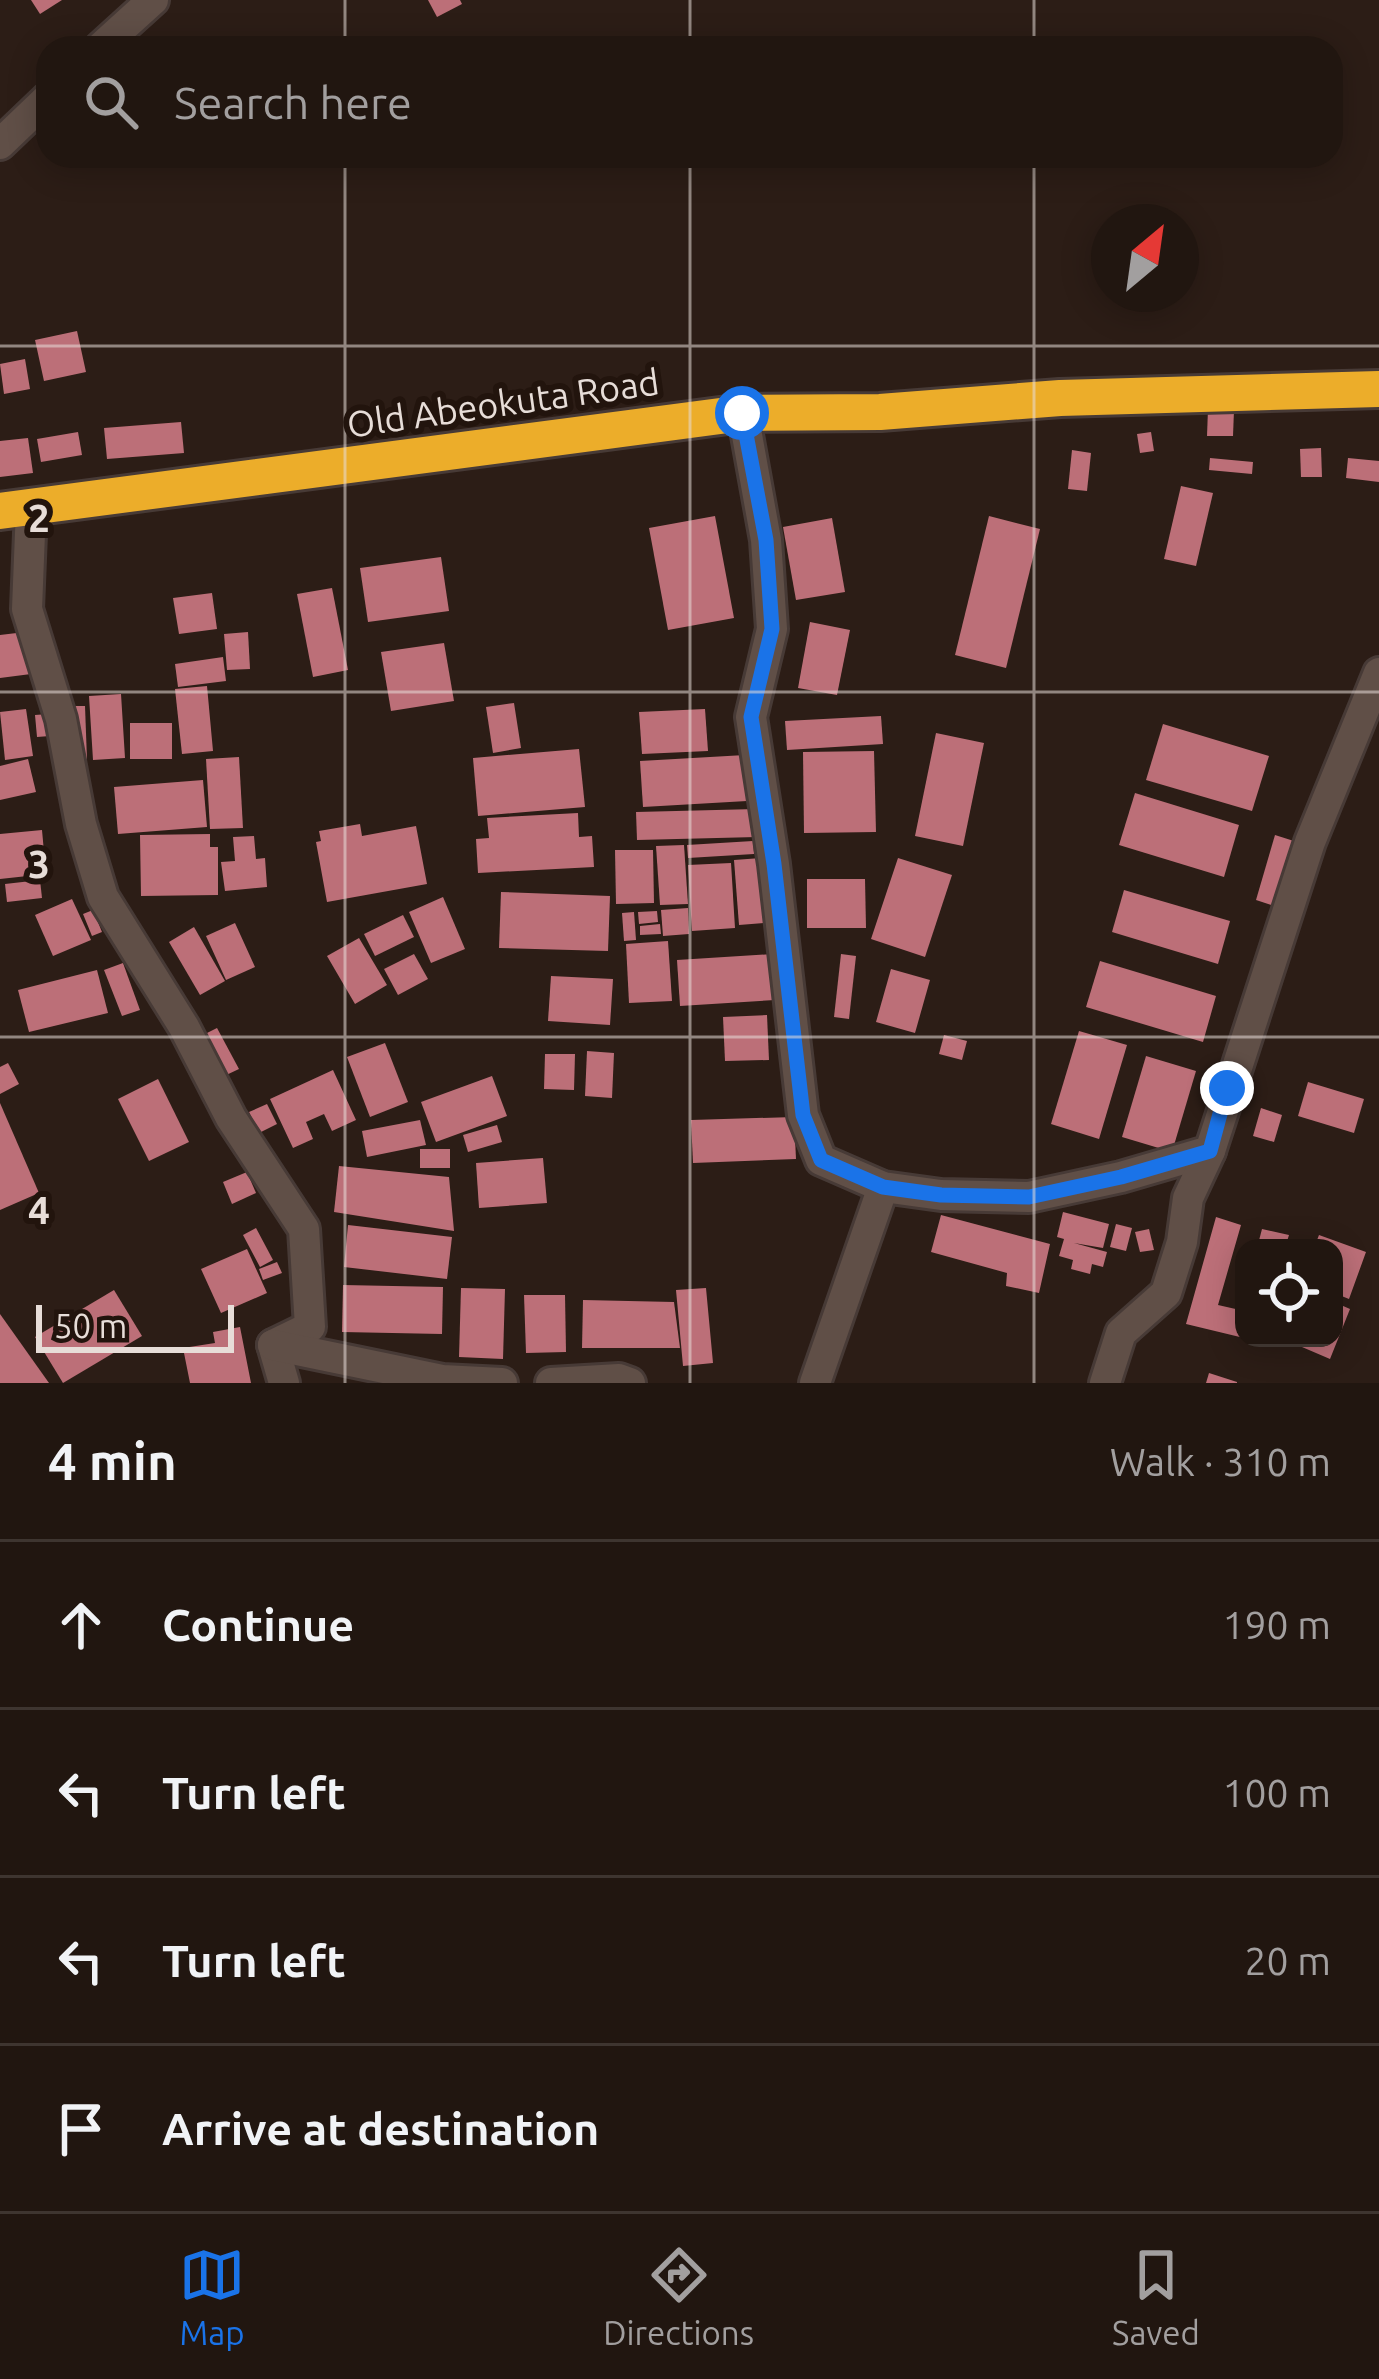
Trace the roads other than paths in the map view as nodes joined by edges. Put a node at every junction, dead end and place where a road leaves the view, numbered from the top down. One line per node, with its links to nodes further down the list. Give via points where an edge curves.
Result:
1 (153, 0): 2 (street)
2 (113, 36)
3 (36, 110): 4 (street)
4 (0, 144)
5 (1379, 389): 6 (highway, Old Abeokuta Road)
6 (742, 413): 7 (highway, Old Abeokuta Road); 10 (street, via 766,540 772,629 751,717 803,1115 821,1160)
7 (15, 510): 11 (street, via 27,609 103,897 304,1228 310,1327)
8 (1379, 673): 9 (street, via 1310,842)
9 (1210, 1151): 10 (street, via 1029,1197); 17 (street, via 1188,1198 1166,1293 1121,1333)
10 (883, 1187): 16 (street)
11 (273, 1345): 12 (street); 13 (street, via 442,1380)
12 (284, 1383)
13 (502, 1383)
14 (551, 1383): 15 (street)
15 (630, 1383)
16 (815, 1383)
17 (1105, 1383)

